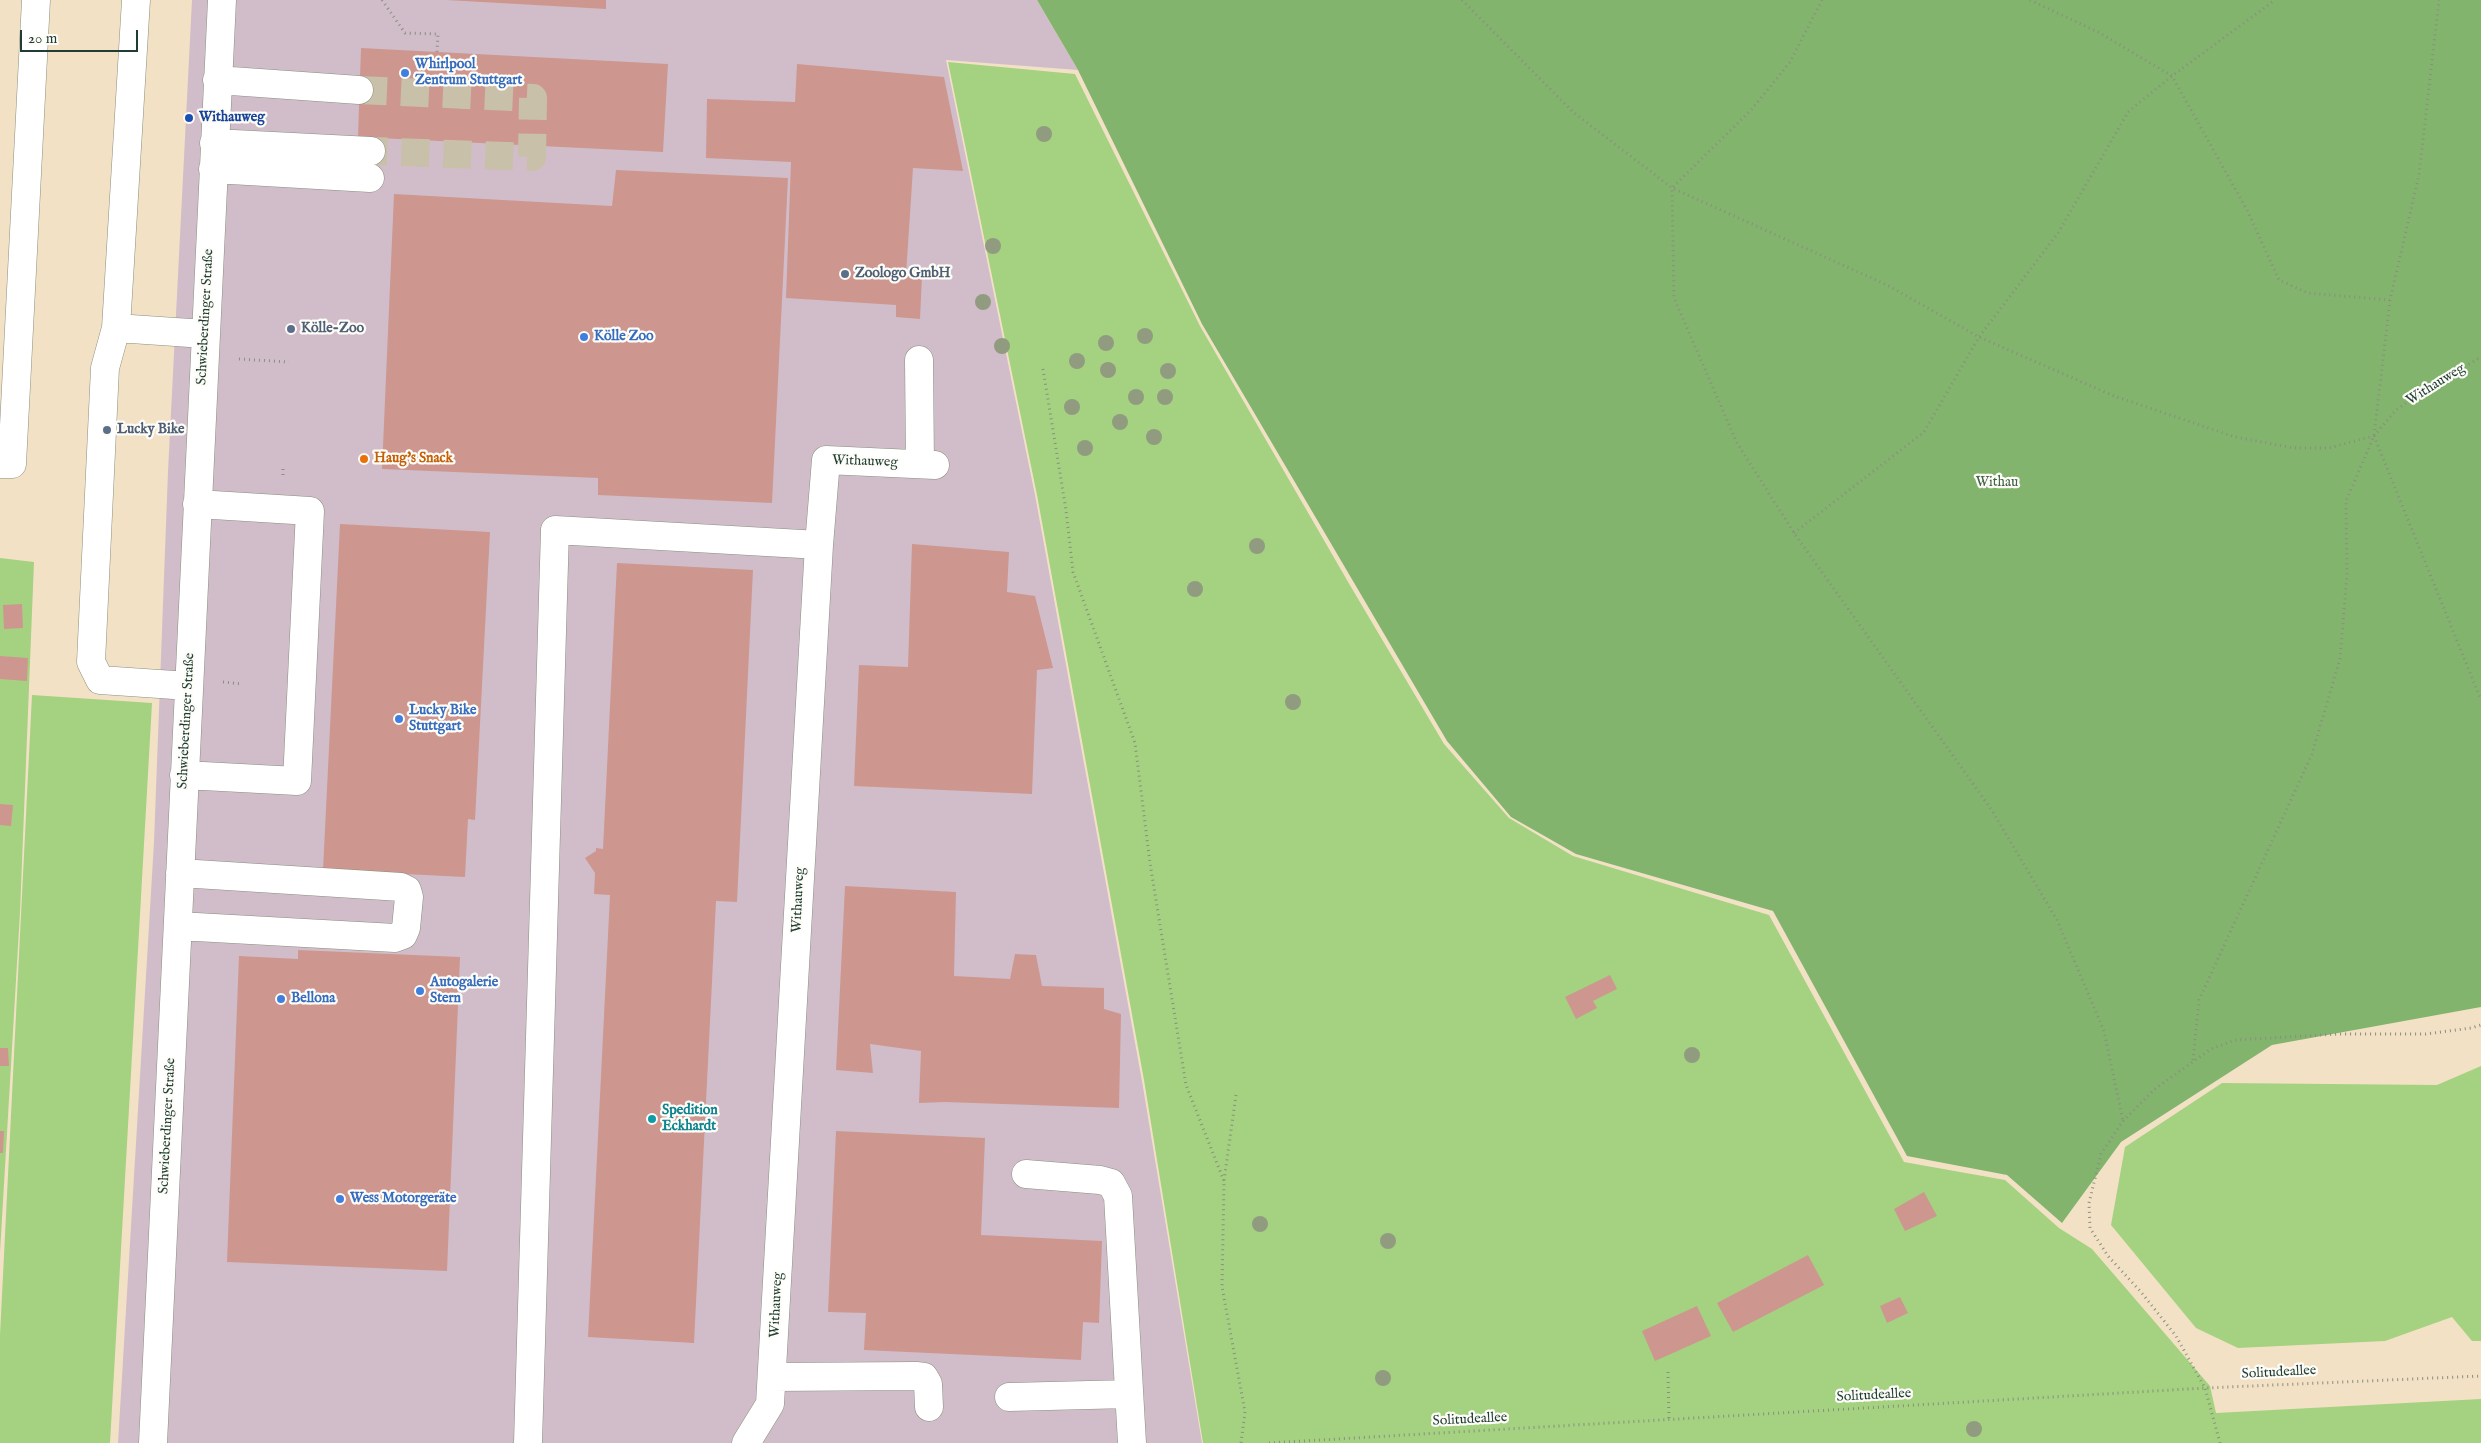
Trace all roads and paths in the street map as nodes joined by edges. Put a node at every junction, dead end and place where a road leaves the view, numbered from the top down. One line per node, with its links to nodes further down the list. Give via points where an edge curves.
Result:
1 (36, 0): 27 (street)
2 (136, 0): 19 (street)
3 (222, 0): 12 (street, Schwieberdinger Straße)
4 (382, 0): 10 (path, via 405,32 438,34)
5 (1462, 0): 17 (path, via 1573,112)
6 (1822, 0): 17 (path, via 1790,62 1752,109)
7 (2030, 0): 11 (path, via 2100,33)
8 (2275, 0): 11 (path)
9 (2439, 0): 18 (path, via 2418,175)
10 (437, 52)
11 (2172, 76): 18 (path, via 2248,212 2279,280 2308,293); 20 (path, via 2128,112 2058,233)
12 (217, 80): 13 (street); 15 (street, Schwieberdinger Straße)
13 (359, 90)
14 (370, 151): 15 (street)
15 (213, 156): 16 (street); 21 (street, Schwieberdinger Straße)
16 (370, 178)
17 (1672, 188): 20 (path, via 1887,285); 29 (path, via 1674,298 1737,443)
18 (2390, 300): 26 (path)
19 (116, 328): 21 (street); 31 (street, via 105,368 91,662 100,680)
20 (1979, 336): 26 (path, via 2114,396 2235,437 2294,448 2329,448); 29 (path, via 1924,432)
21 (205, 346): 24 (path); 28 (street, Schwieberdinger Straße)
22 (2481, 357): 26 (path, Withauweg, via 2395,411)
23 (919, 360): 30 (street, Withauweg, via 927,464 826,460)
24 (289, 362)
25 (1043, 369): 41 (path, via 1073,572 1135,743 1150,863 1186,1085)
26 (2374, 436): 32 (path); 37 (path, via 2346,501 2347,575 2340,659 2312,754 2199,1000)
27 (6, 464)
28 (197, 504): 31 (street, Schwieberdinger Straße); 33 (street, via 310,510 297,781)
29 (1794, 532): 39 (path, via 1991,809 2057,920 2104,1031)
30 (819, 545): 43 (street, Withauweg); 51 (street, via 555,530)
31 (189, 686): 33 (street, Schwieberdinger Straße)
32 (2481, 700)
33 (184, 775): 34 (street, Schwieberdinger Straße)
34 (180, 873): 35 (street, Schwieberdinger Straße); 35 (street, via 401,887 407,890 409,897 406,928 403,935 395,938)
35 (178, 926): 50 (street, Schwieberdinger Straße)
36 (2481, 1025): 37 (path, via 2426,1034 2338,1034 2235,1040)
37 (2193, 1060): 39 (path, via 2156,1088)
38 (1236, 1095): 41 (path)
39 (2123, 1121): 45 (path, via 2101,1154 2089,1203 2090,1228 2108,1256 2176,1336)
40 (1026, 1174): 46 (street, via 1100,1180 1111,1184 1118,1196)
41 (1224, 1181): 54 (path, via 1222,1286 1245,1412)
42 (1668, 1372): 49 (path)
43 (772, 1376): 48 (street, via 916,1376 924,1378 928,1384); 52 (street, Withauweg, via 770,1404)
44 (2481, 1376): 45 (path, Solitudeallee)
45 (2206, 1388): 49 (path, Solitudeallee); 56 (path)
46 (1129, 1394): 47 (street); 53 (street)
47 (1009, 1397)
48 (929, 1407)
49 (1668, 1420): 55 (path, Solitudeallee)
50 (154, 1443)
51 (528, 1443)
52 (746, 1443)
53 (1132, 1443)
54 (1241, 1443)
55 (1269, 1443)
56 (2220, 1443)

